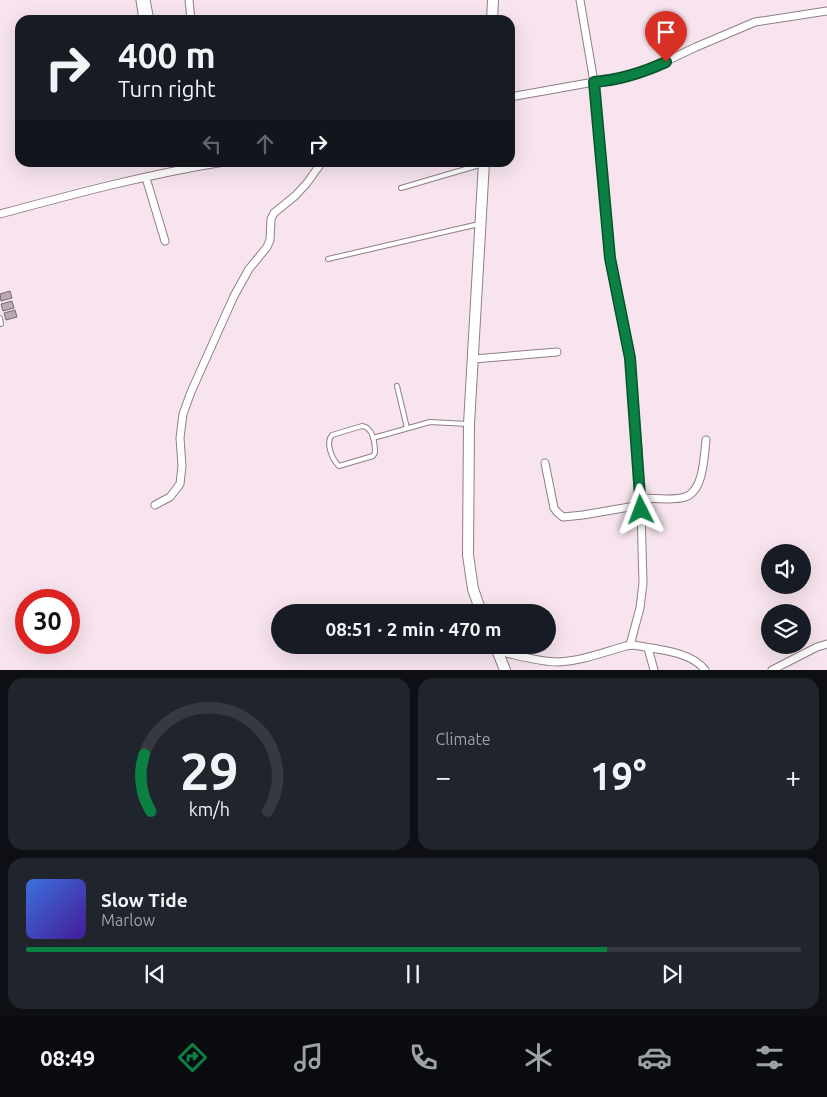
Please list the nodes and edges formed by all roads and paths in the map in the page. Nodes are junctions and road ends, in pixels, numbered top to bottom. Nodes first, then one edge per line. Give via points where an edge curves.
1 (140, 0) edge
2 (146, 0) edge
3 (189, 0) edge
4 (493, 0) edge
5 (580, 0) edge
6 (827, 11) edge
7 (142, 15) edge
8 (149, 15) edge
9 (190, 15) edge
10 (492, 15) edge
11 (594, 82) junction
12 (515, 96) edge
13 (194, 167) edge
14 (318, 167) edge
15 (471, 167) edge
16 (484, 167) edge
17 (146, 178) junction
18 (401, 188) dead end
19 (0, 214) edge
20 (480, 224) junction
21 (165, 241) dead end
22 (328, 259) dead end
23 (0, 318) edge
24 (2, 324) dead end
25 (556, 352) dead end
26 (474, 359) junction
27 (397, 386) dead end
28 (469, 424) junction
29 (407, 428) junction
30 (373, 438) junction
31 (706, 440) dead end
32 (545, 463) dead end
33 (641, 501) junction
34 (155, 505) dead end
35 (478, 604) edge
36 (827, 644) edge
37 (630, 646) junction
38 (648, 648) junction
39 (498, 654) edge
40 (519, 654) edge
41 (505, 670) edge
42 (654, 670) edge
43 (705, 670) edge
44 (772, 670) edge

1 - 7 street
2 - 8 street
3 - 9 street
4 - 10 main road
5 - 11 street
6 - 11 street via 755,22 641,73
11 - 12 street
11 - 33 street via 610,258 630,358
13 - 17 street
14 - 34 street via 307,183 274,212 267,247 249,269 234,296 183,414 180,484 170,497
15 - 18 lane
16 - 20 main road
17 - 19 street
17 - 21 street
20 - 22 lane
20 - 26 main road
23 - 24 lane
25 - 26 street
26 - 28 main road
27 - 29 lane
28 - 29 lane via 430,422
28 - 35 main road via 468,555
29 - 30 lane
30 - 30 lane via 375,450 372,456 339,466 328,442 332,435 362,426 369,429
31 - 33 street via 702,474 690,494
32 - 33 street via 554,508 562,516 583,515
33 - 37 street via 642,598
36 - 44 street
37 - 38 street
37 - 40 street via 560,662
38 - 42 street
38 - 43 street via 688,656
39 - 41 main road

